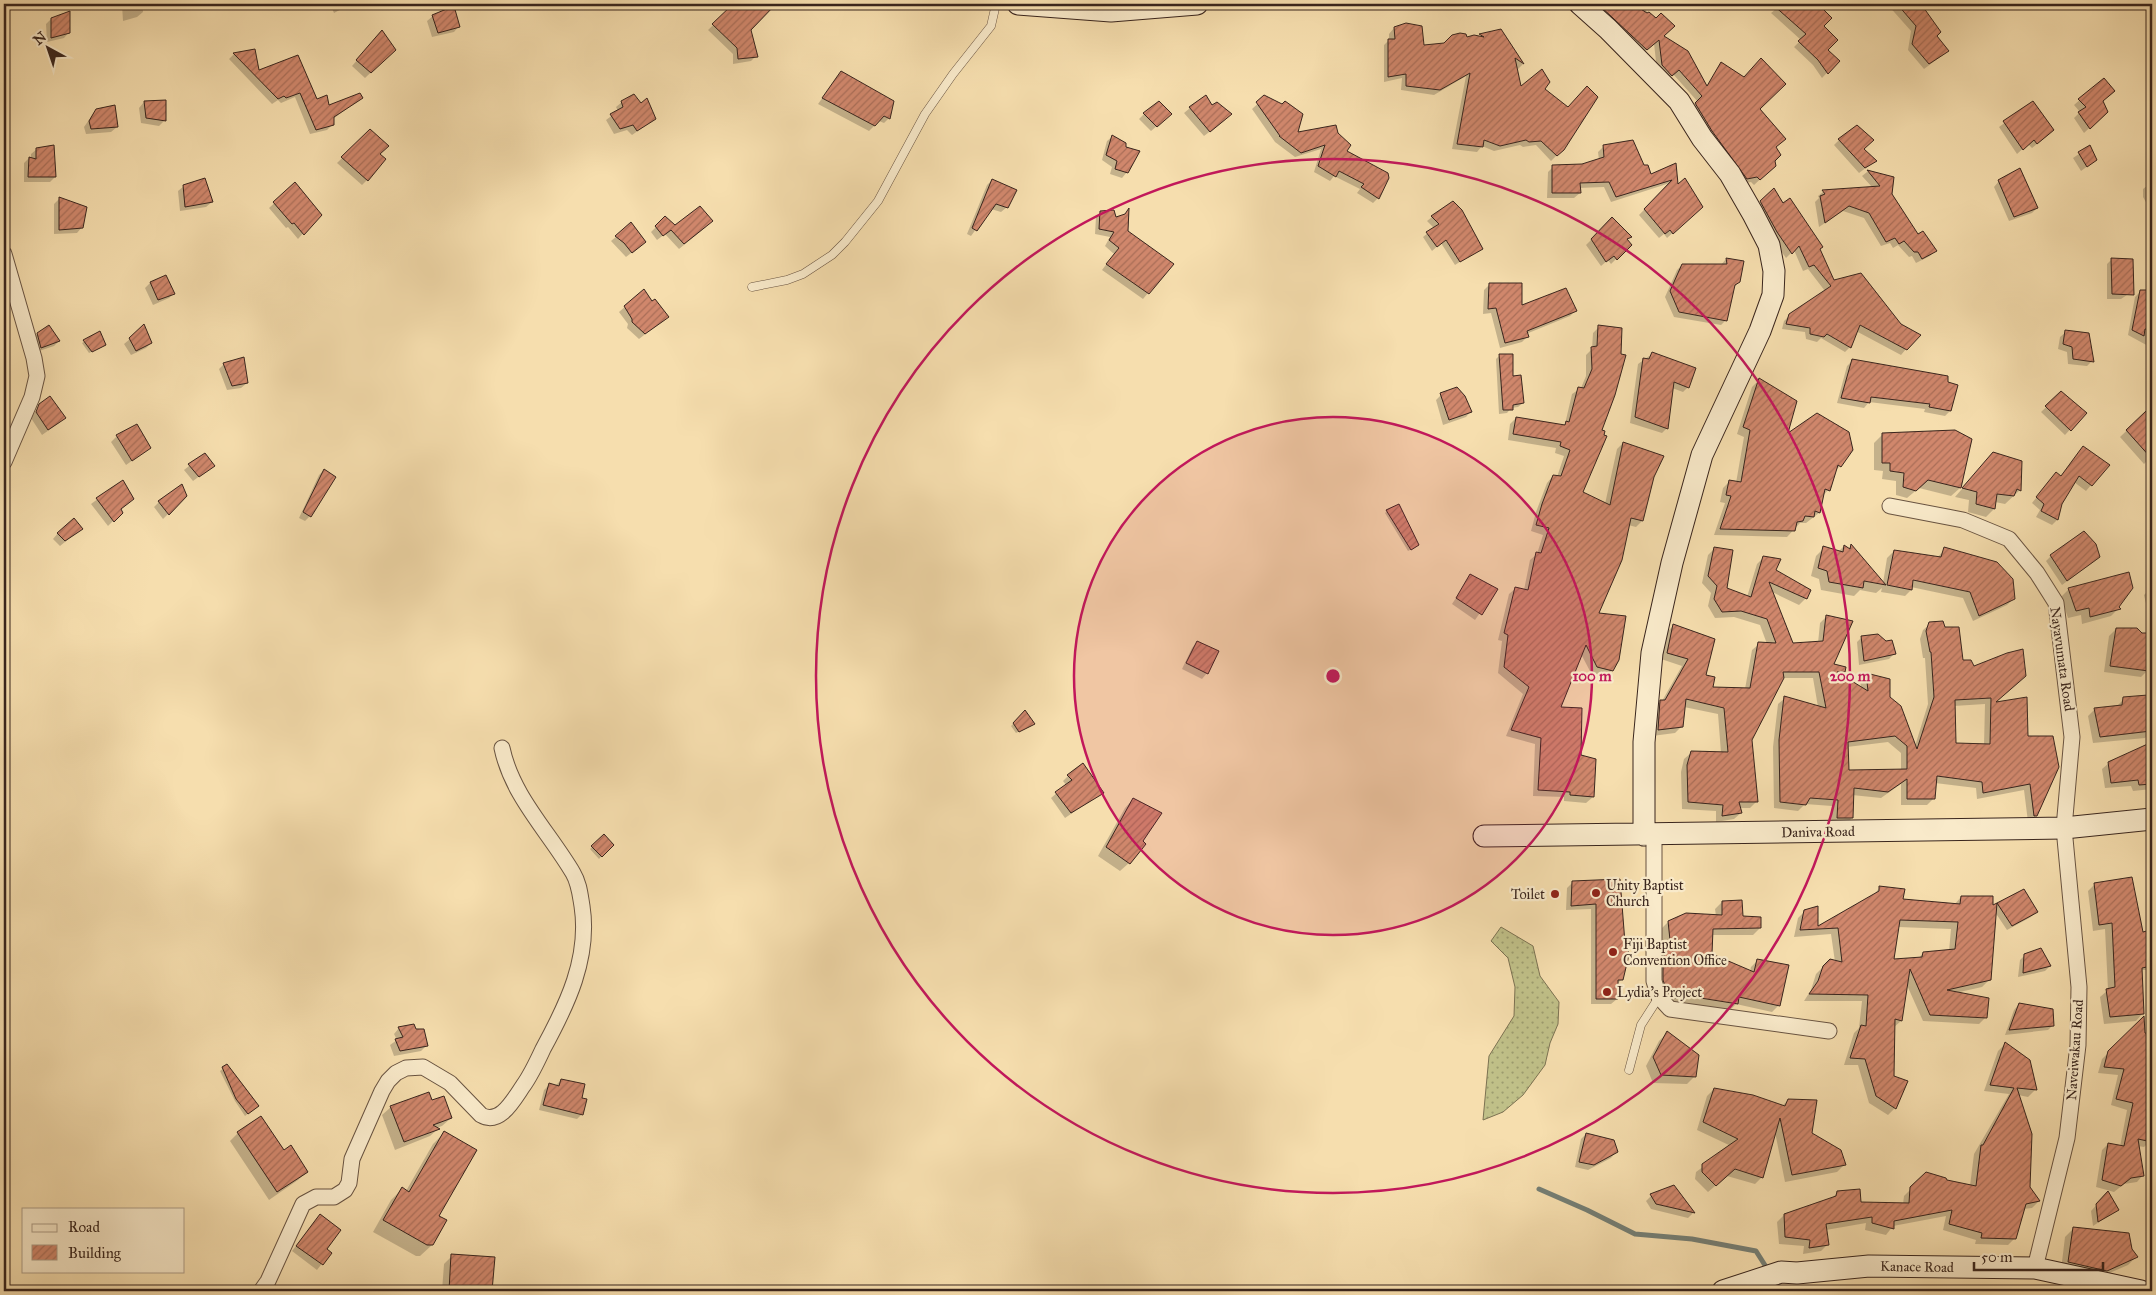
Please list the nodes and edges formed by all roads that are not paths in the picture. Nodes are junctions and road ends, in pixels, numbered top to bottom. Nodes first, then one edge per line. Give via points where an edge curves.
1 (996, 4) edge
2 (1018, 4) edge
3 (1197, 4) edge
4 (1580, 4) edge
5 (4, 254) edge
6 (752, 288) dead end
7 (4, 462) edge
8 (1890, 506) dead end
9 (502, 748) dead end
10 (2152, 819) edge
11 (2064, 828) junction
12 (1649, 834) junction
13 (1484, 836) dead end
14 (1659, 998) junction
15 (1829, 1031) dead end
16 (1629, 1070) dead end
17 (2035, 1268) junction
18 (261, 1291) edge
19 (1723, 1291) edge
20 (2141, 1291) edge

1 - 6 lane via 991,26 931,106 878,201 845,242 803,274
2 - 3 street via 1111,12
4 - 12 street via 1679,101 1730,174 1753,214 1769,245 1774,272 1773,295 1760,331 1702,455 1672,563 1652,653 1644,742
5 - 7 street via 37,376 32,398
8 - 11 street, Nayavumata Road via 1963,520 2009,539 2037,572 2056,603 2072,737
9 - 18 street via 514,785 579,884 584,937 579,969 562,1014 525,1084 507,1108 495,1117 481,1115 450,1082 423,1067 406,1068 388,1081 352,1159 350,1184 334,1196 316,1196 303,1204
10 - 11 street, Daniva Road
11 - 12 street, Daniva Road
11 - 17 street, Naveiwakau Road via 2079,987 2078,1045 2067,1138
12 - 13 street, Daniva Road
12 - 14 street via 1654,981
14 - 15 street via 1670,1009
14 - 16 lane via 1641,1024
17 - 19 street, Kanace Road via 1869,1266 1781,1272
17 - 20 street, Kanace Road

